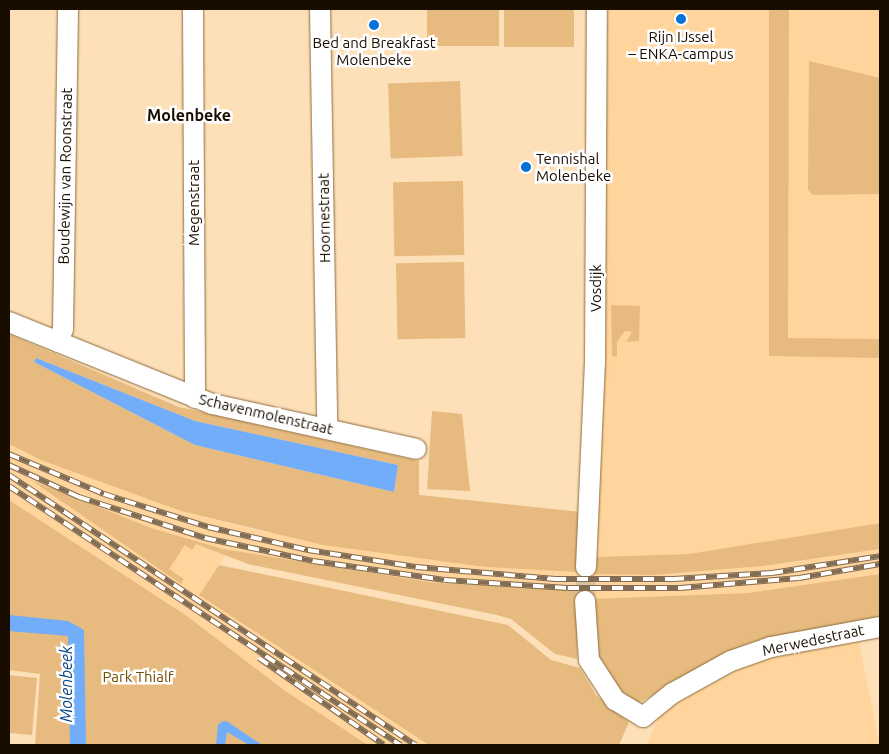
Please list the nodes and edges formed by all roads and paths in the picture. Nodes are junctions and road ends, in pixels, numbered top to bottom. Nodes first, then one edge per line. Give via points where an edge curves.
1 (68, 9) edge
2 (194, 9) edge
3 (320, 9) edge
4 (597, 9) edge
5 (9, 322) edge
6 (58, 342) junction
7 (195, 398) junction
8 (327, 428) junction
9 (416, 449) dead end
10 (586, 567) tunnel mouth
11 (585, 601) tunnel mouth
12 (880, 627) edge

1 - 6 street, Boudewijn van Roonstraat via 63,329
2 - 7 street, Megenstraat
3 - 8 street, Hoornestraat
4 - 10 street, Vosdijk via 595,363
5 - 6 street, Schavenmolenstraat
6 - 7 street, Schavenmolenstraat
7 - 8 street, Schavenmolenstraat
8 - 9 street, Schavenmolenstraat
11 - 12 street, Merwedestraat via 589,660 615,700 643,718 674,693 731,661 771,647

